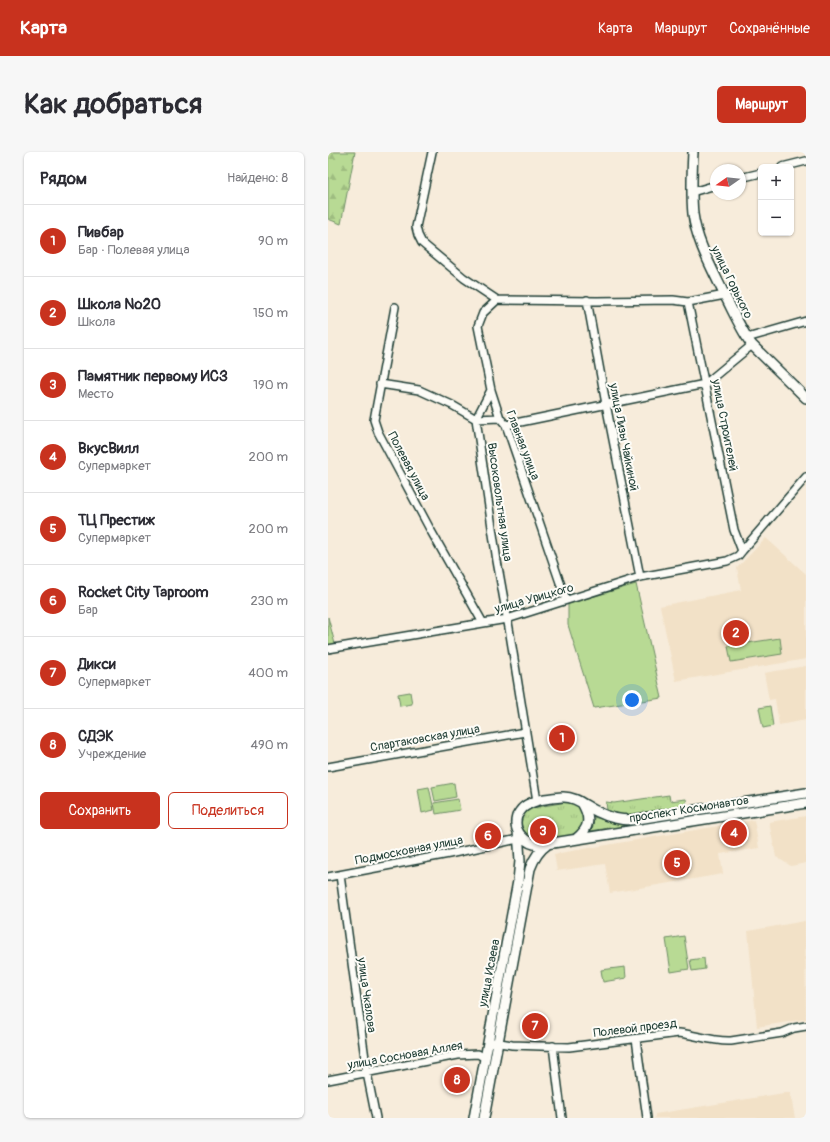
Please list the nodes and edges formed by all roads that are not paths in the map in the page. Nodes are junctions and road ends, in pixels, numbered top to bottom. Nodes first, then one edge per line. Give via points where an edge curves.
1 (432, 152) edge
2 (693, 152) edge
3 (806, 161) edge
4 (794, 164) edge
5 (758, 174) edge
6 (746, 177) edge
7 (710, 187) edge
8 (692, 192) junction
9 (725, 295) junction
10 (497, 300) junction
11 (587, 300) junction
12 (688, 302) junction
13 (395, 307) dead end
14 (806, 321) edge
15 (750, 341) junction
16 (380, 384) junction
17 (705, 384) junction
18 (491, 390) junction
19 (806, 398) edge
20 (606, 404) junction
21 (500, 418) junction
22 (476, 419) junction
23 (506, 425) junction
24 (806, 477) edge
25 (742, 551) junction
26 (640, 577) junction
27 (566, 600) junction
28 (507, 619) junction
29 (483, 623) junction
30 (328, 649) edge
31 (525, 732) junction
32 (328, 766) edge
33 (806, 793) edge
34 (536, 801) junction
35 (582, 803) junction
36 (806, 803) edge
37 (518, 835) junction
38 (576, 839) junction
39 (550, 843) junction
40 (340, 875) junction
41 (328, 877) edge
42 (806, 1026) edge
43 (636, 1039) junction
44 (493, 1042) junction
45 (554, 1046) junction
46 (486, 1058) junction
47 (367, 1072) junction
48 (328, 1080) edge
49 (376, 1118) edge
50 (474, 1118) edge
51 (484, 1118) edge
52 (562, 1118) edge
53 (648, 1118) edge

1 - 10 street via 416,227 418,235 422,243
2 - 8 main road, улица Горького
3 - 4 street
5 - 6 street
7 - 8 street
8 - 9 main road, улица Горького via 697,234
9 - 12 street
9 - 15 main road, улица Горького
10 - 11 street
10 - 18 street, Главная улица via 482,313 478,326
11 - 12 street
11 - 20 street, улица Лизы Чайкиной
12 - 17 street, улица Строителей
13 - 16 street, Полевая улица
14 - 15 street
15 - 17 street
15 - 19 main road, улица Горького
16 - 22 street via 419,390
16 - 29 street, Полевая улица via 374,420 378,432
17 - 20 street
17 - 25 street, улица Строителей via 734,530
18 - 21 street, Главная улица
18 - 22 street
20 - 23 street
20 - 26 street, улица Лизы Чайкиной
21 - 22 street
21 - 23 street, Главная улица
22 - 28 street, Высоковольтная улица
23 - 27 street, Главная улица
24 - 25 street
25 - 26 street, улица Урицкого via 738,556 727,560
26 - 27 street, улица Урицкого
27 - 28 street, улица Урицкого
28 - 29 street, улица Урицкого
28 - 31 street
29 - 30 street, улица Урицкого
31 - 32 street, Спартаковская улица
31 - 34 street
33 - 35 main road, проспект Космонавтов via 631,820 607,816
34 - 35 main road, проспект Космонавтов via 569,797
34 - 37 main road, проспект Космонавтов via 524,806 520,811 516,821
35 - 38 main road via 588,821 585,830
36 - 38 main road, проспект Космонавтов
37 - 39 main road, проспект Космонавтов via 530,843
37 - 40 street, Подмосковная улица via 449,854
37 - 44 main road, улица Исаева via 518,881
38 - 39 main road, проспект Космонавтов
39 - 44 main road, улица Исаева via 537,855 530,869
40 - 41 street, Подмосковная улица
40 - 47 street, улица Чкалова
42 - 43 street, Полевой проезд via 777,1034 730,1041 679,1033
43 - 45 street, Полевой проезд via 569,1047
43 - 53 street
44 - 45 street, Полевой проезд
44 - 46 main road, улица Исаева
44 - 51 main road, улица Исаева
45 - 52 street
46 - 47 street, улица Сосновая Аллея via 478,1054 458,1055
46 - 50 main road, улица Исаева
47 - 48 street, улица Сосновая Аллея
47 - 49 street, улица Чкалова

